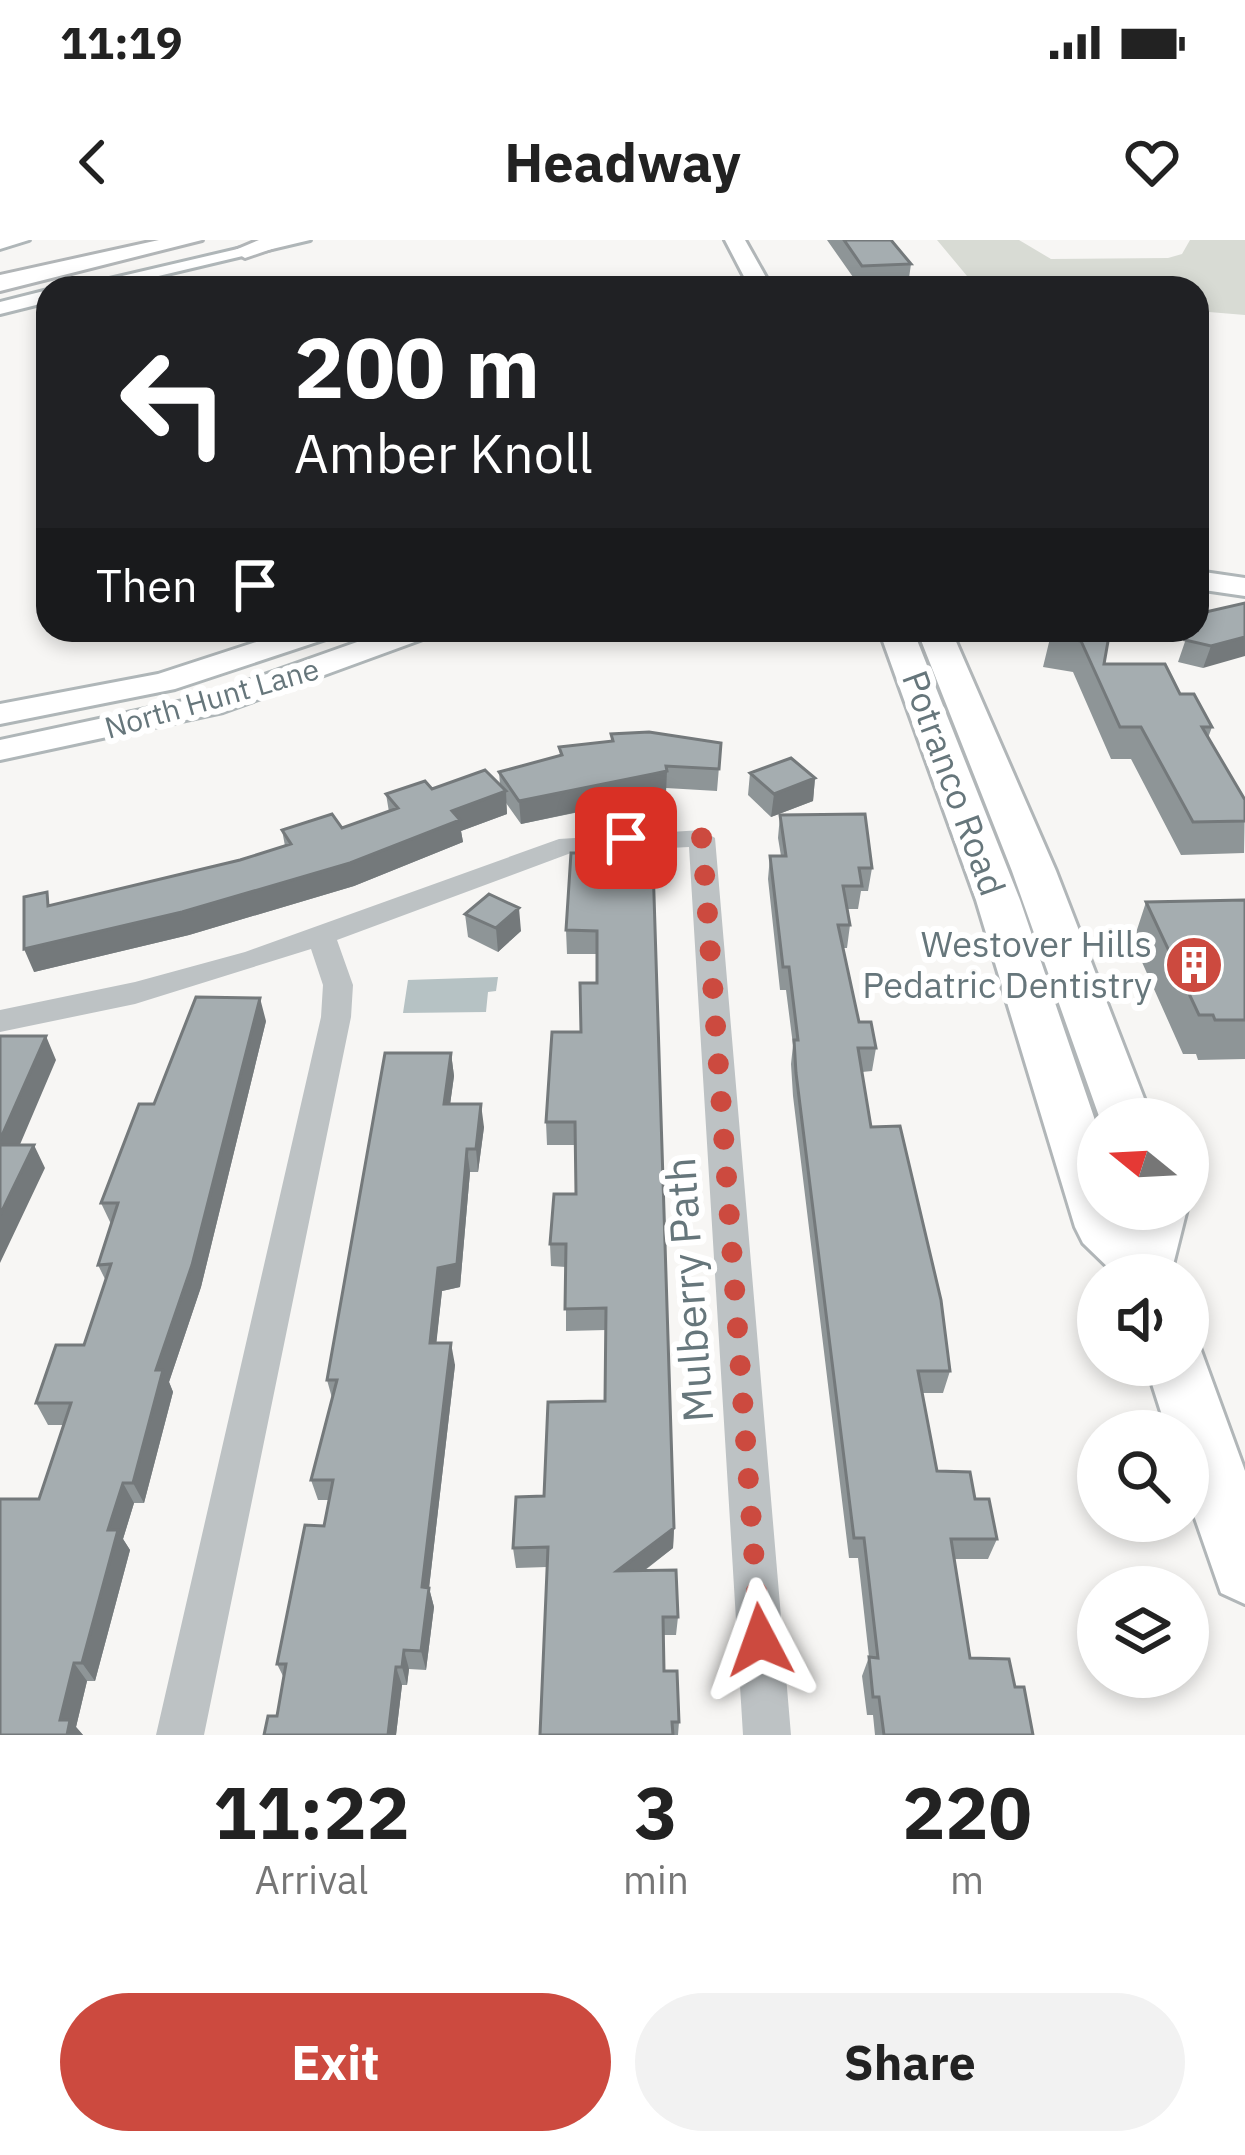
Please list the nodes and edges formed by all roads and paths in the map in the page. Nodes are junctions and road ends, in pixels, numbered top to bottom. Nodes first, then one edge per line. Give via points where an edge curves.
1 (127, 240) edge
2 (190, 240) edge
3 (285, 240) edge
4 (301, 240) edge
5 (713, 240) edge
6 (735, 240) edge
7 (30, 242) edge
8 (0, 247) edge
9 (245, 251) junction
10 (0, 268) edge
11 (134, 276) edge
12 (733, 276) edge
13 (754, 276) edge
14 (0, 283) edge
15 (36, 299) edge
16 (0, 308) edge
17 (1209, 582) edge
18 (1245, 588) edge
19 (287, 642) edge
20 (388, 642) edge
21 (902, 642) edge
22 (936, 642) edge
23 (164, 682) junction
24 (180, 713) junction
25 (0, 714) edge
26 (948, 726) junction
27 (0, 750) edge
28 (1016, 885) junction
29 (322, 937) junction
30 (0, 1021) edge
31 (1088, 1098) edge
32 (1116, 1098) edge
33 (1130, 1254) edge
34 (1184, 1386) edge
35 (1245, 1569) edge
36 (179, 1735) edge
37 (767, 1735) edge

1 - 10 highway
2 - 14 highway
3 - 9 highway
4 - 9 main road
5 - 12 main road
6 - 13 main road
7 - 8 highway
9 - 11 main road
15 - 16 main road
17 - 18 main road
19 - 23 main road, North Hunt Lane
20 - 24 main road, North Hunt Lane
21 - 26 main road, Potranco Road
22 - 26 main road, Potranco Road
23 - 24 main road
23 - 25 main road, North Hunt Lane
24 - 27 main road, North Hunt Lane
26 - 28 main road, Potranco Road
28 - 31 main road
28 - 32 main road, Potranco Road
28 - 33 main road, Potranco Road via 1103,1227
29 - 30 street via 135,993
29 - 36 street via 338,985 336,1017
29 - 37 street, Mulberry Path via 568,844 702,838
34 - 35 main road

